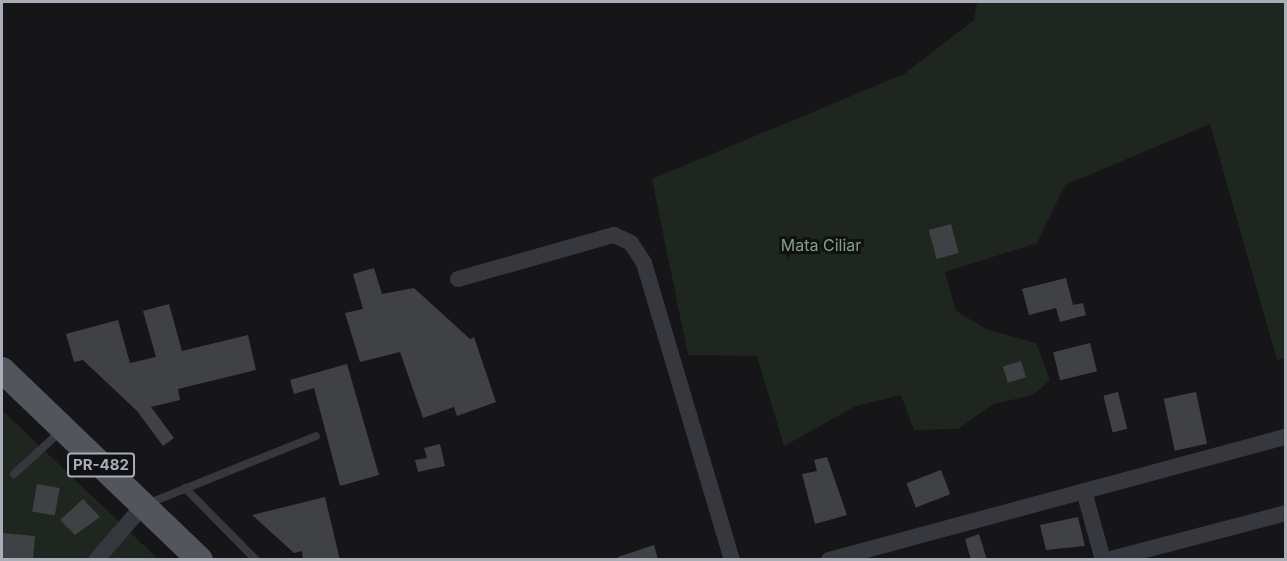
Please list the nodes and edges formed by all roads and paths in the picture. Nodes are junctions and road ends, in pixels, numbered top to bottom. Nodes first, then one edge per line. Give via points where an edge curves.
1 (458, 279) dead end
2 (2, 370) edge
3 (64, 429) junction
4 (316, 436) dead end
5 (1286, 437) edge
6 (14, 474) dead end
7 (185, 488) junction
8 (1084, 491) junction
9 (143, 506) junction
10 (1286, 513) edge
11 (190, 554) edge
12 (96, 560) edge
13 (256, 560) edge
14 (732, 560) edge
15 (829, 560) edge
16 (1105, 560) edge

1 - 14 street via 614,235 631,243 644,263
2 - 3 main road, PR-482
3 - 6 lane
3 - 9 main road, PR-482
4 - 7 lane
5 - 8 street
7 - 9 lane
7 - 13 lane
8 - 15 street
8 - 16 street
9 - 11 main road, PR-482
9 - 12 street
10 - 16 street

